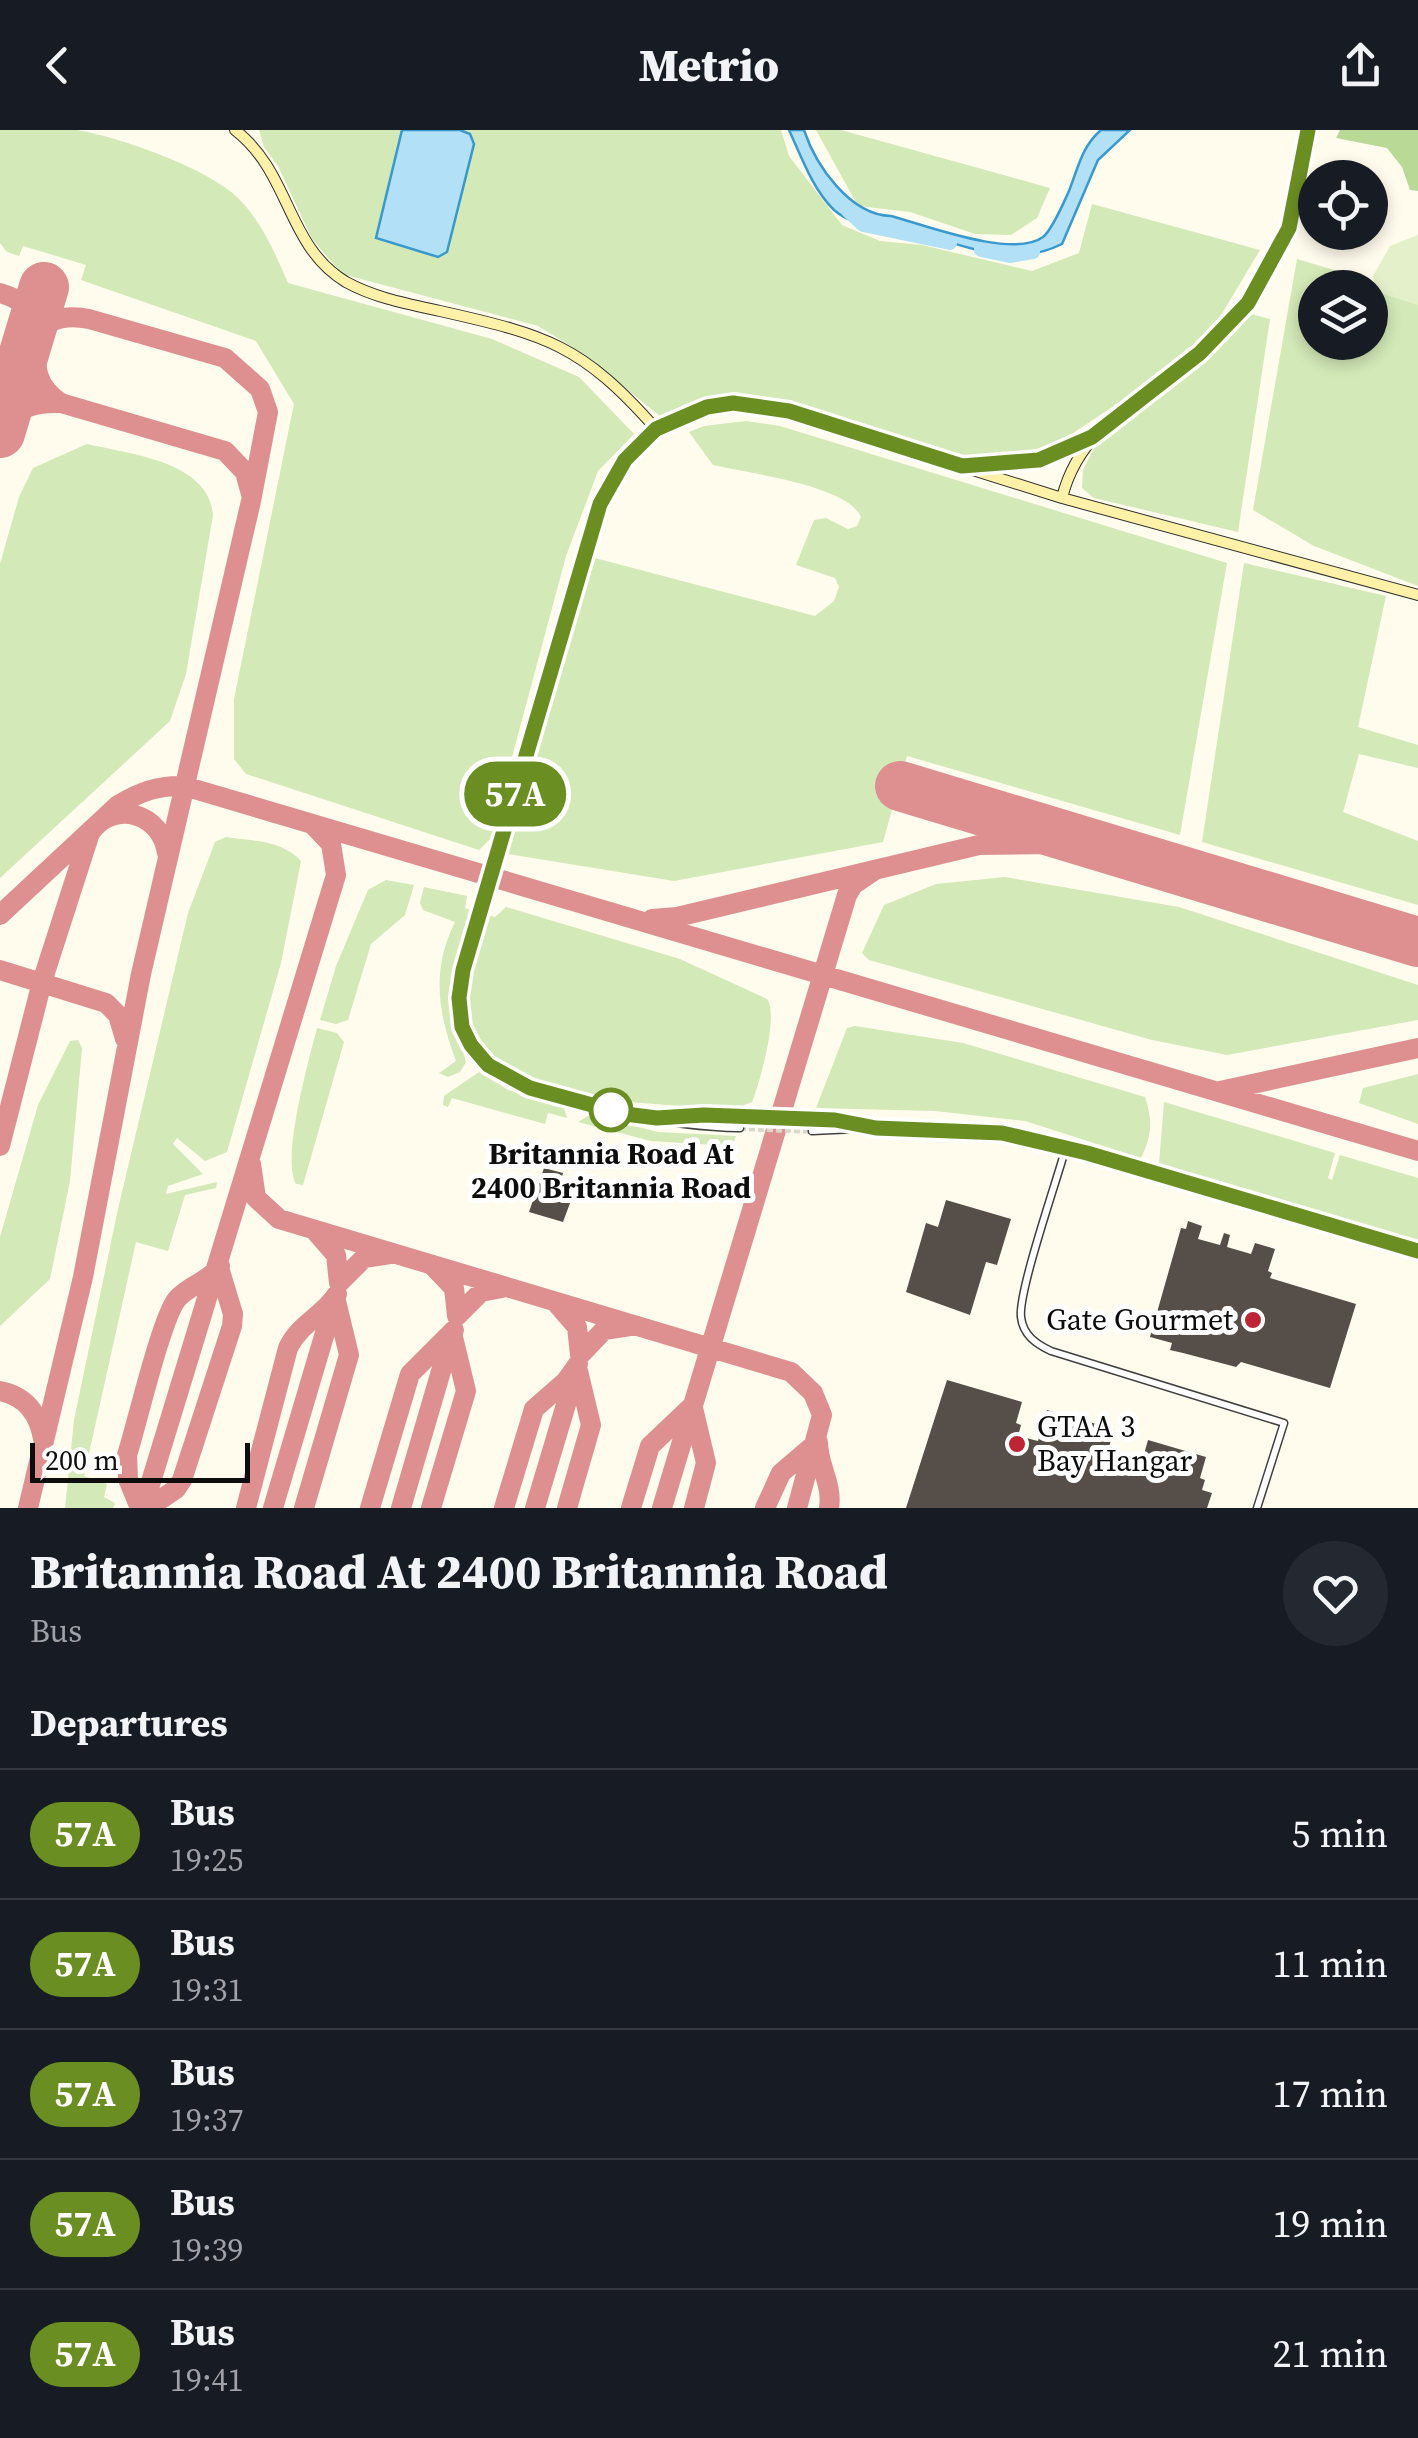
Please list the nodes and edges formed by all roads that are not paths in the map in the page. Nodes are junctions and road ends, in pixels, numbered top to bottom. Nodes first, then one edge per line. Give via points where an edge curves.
1 (235, 130) edge
2 (1308, 130) edge
3 (656, 429) junction
4 (1092, 437) junction
5 (962, 466) junction
6 (1062, 498) junction
7 (1418, 596) edge
8 (502, 838) tunnel mouth
9 (480, 913) tunnel mouth
10 (744, 1117) tunnel mouth
11 (657, 1118) junction
12 (814, 1119) tunnel mouth
13 (740, 1128) tunnel mouth
14 (876, 1128) junction
15 (812, 1130) tunnel mouth
16 (1066, 1148) junction
17 (1418, 1251) edge
18 (1257, 1508) edge

1 - 3 street via 270,166 306,242 344,281 386,299 552,340 606,376
2 - 4 street via 1289,228 1248,303 1200,353
3 - 5 street via 707,407 763,404
3 - 8 street via 608,488
4 - 5 street via 1039,460
4 - 6 street via 1070,468
5 - 6 street
6 - 7 street
9 - 11 street via 459,998 462,1027 488,1065 530,1088
10 - 11 street
11 - 13 street
12 - 14 street
14 - 15 street
14 - 16 street via 1002,1133
16 - 17 street
16 - 18 street via 1022,1300 1021,1320 1030,1338 1051,1351 1284,1422

